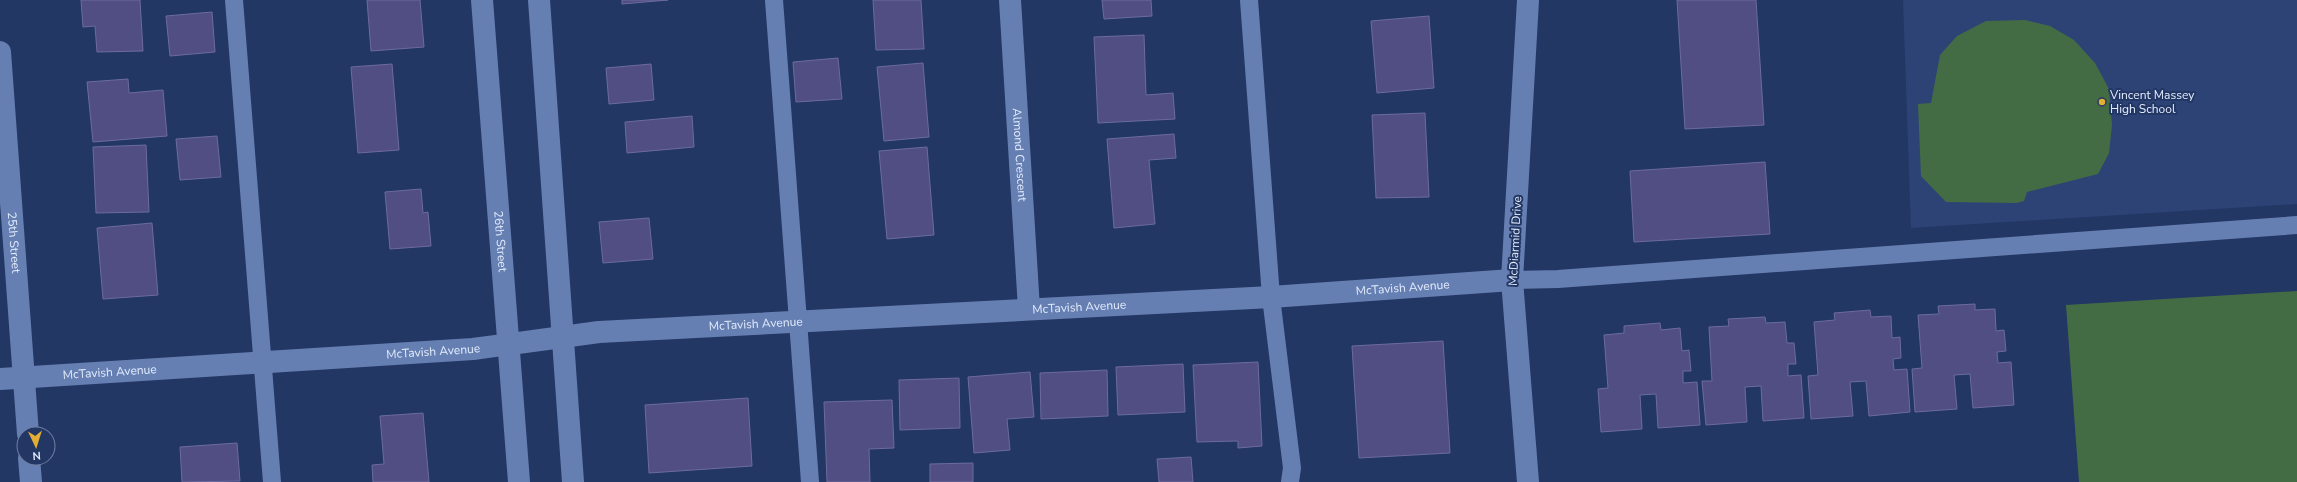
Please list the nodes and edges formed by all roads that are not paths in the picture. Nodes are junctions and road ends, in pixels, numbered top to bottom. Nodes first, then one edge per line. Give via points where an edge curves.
1 (234, 0) edge
2 (482, 0) edge
3 (539, 0) edge
4 (774, 0) edge
5 (1010, 0) edge
6 (1249, 0) edge
7 (1528, 0) edge
8 (0, 52) edge
9 (2297, 225) edge
10 (1512, 280) junction
11 (1271, 297) junction
12 (1029, 309) junction
13 (798, 321) junction
14 (563, 337) junction
15 (510, 344) junction
16 (263, 363) junction
17 (23, 377) junction
18 (0, 379) edge
19 (27, 426) edge
20 (30, 466) edge
21 (31, 482) edge
22 (272, 482) edge
23 (520, 482) edge
24 (573, 482) edge
25 (810, 482) edge
26 (1290, 482) edge
27 (1528, 482) edge

1 - 16 lane
2 - 15 street, 26th Street
3 - 14 street
4 - 13 lane
5 - 12 street, Almond Crescent
6 - 11 lane
7 - 10 street, McDiarmid Drive
8 - 17 street, 25th Street
9 - 10 lane via 1558,279
10 - 11 street, McTavish Avenue
10 - 27 street, McDiarmid Drive
11 - 12 street, McTavish Avenue
11 - 26 lane via 1292,468
12 - 13 street, McTavish Avenue
13 - 14 street, McTavish Avenue via 599,332
13 - 25 lane
14 - 15 street, McTavish Avenue
14 - 24 street
15 - 16 street, McTavish Avenue via 473,349
15 - 23 street, 26th Street
16 - 17 street, McTavish Avenue
16 - 22 lane
17 - 18 street, McTavish Avenue
17 - 19 street, 25th Street
20 - 21 street

